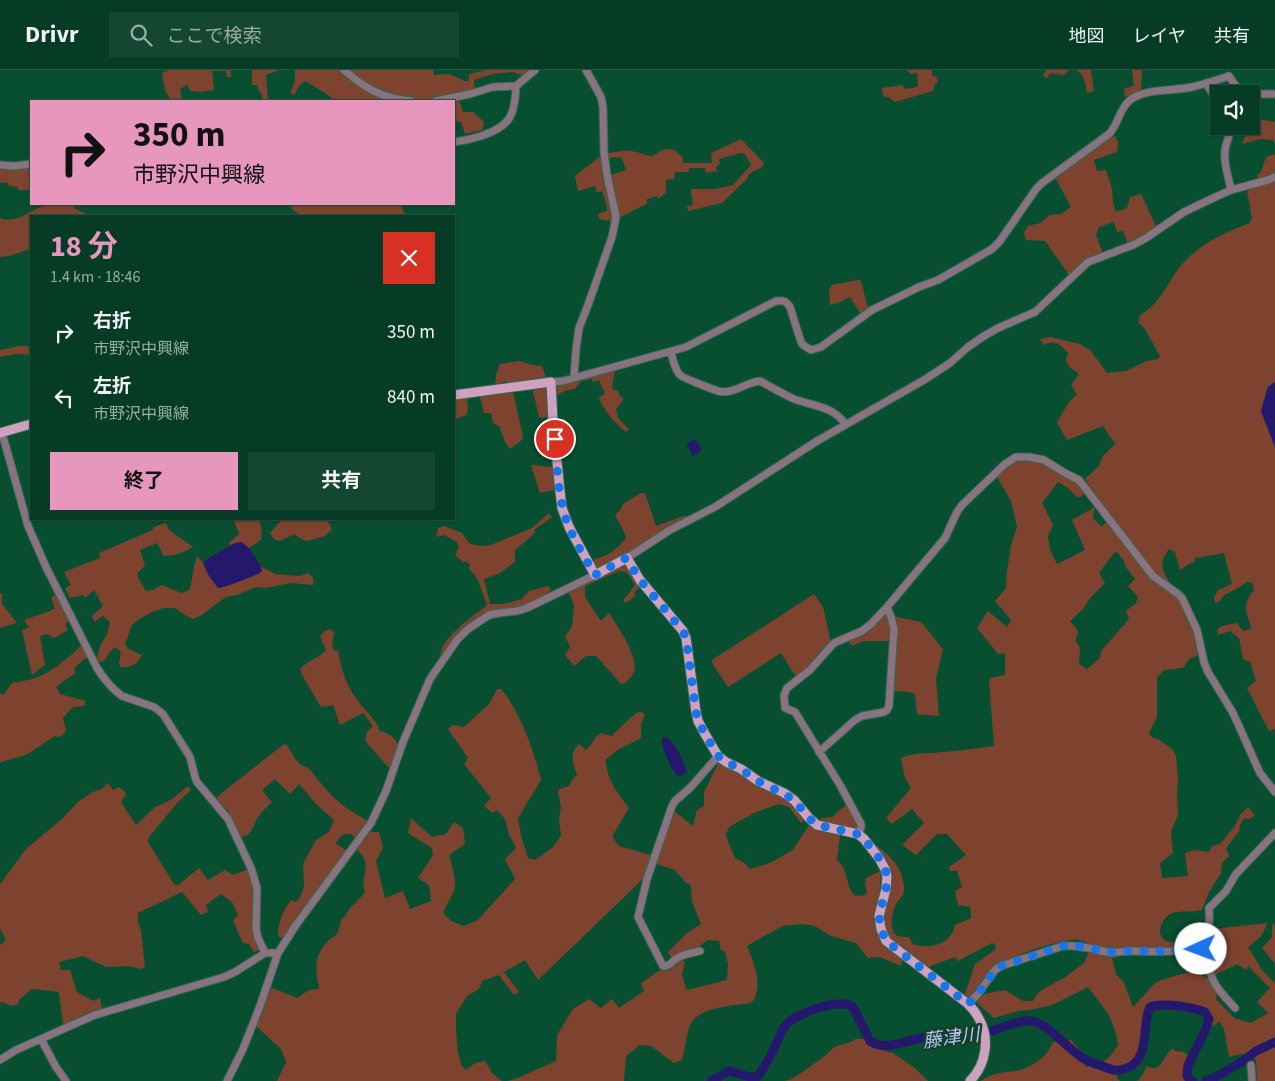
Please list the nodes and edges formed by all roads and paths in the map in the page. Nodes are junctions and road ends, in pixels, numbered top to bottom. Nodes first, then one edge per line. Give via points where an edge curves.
1 (344, 70) edge
2 (535, 70) edge
3 (586, 70) edge
4 (1231, 73) edge
5 (1206, 83) junction
6 (1235, 85) edge
7 (516, 86) junction
8 (1210, 90) edge
9 (1260, 94) edge
10 (1275, 94) edge
11 (404, 100) edge
12 (441, 100) edge
13 (1230, 135) edge
14 (455, 142) edge
15 (30, 164) edge
16 (0, 165) edge
17 (1275, 177) edge
18 (1231, 190) junction
19 (671, 352) junction
20 (574, 377) junction
21 (551, 382) junction
22 (455, 395) edge
23 (30, 424) edge
24 (846, 424) junction
25 (0, 432) edge
26 (626, 558) junction
27 (595, 575) junction
28 (887, 607) junction
29 (819, 752) junction
30 (718, 756) junction
31 (1275, 792) edge
32 (1275, 833) edge
33 (858, 834) junction
34 (1198, 945) junction
35 (700, 951) dead end
36 (265, 953) junction
37 (278, 954) junction
38 (968, 1004) junction
39 (1235, 1008) dead end
40 (41, 1039) junction
41 (0, 1060) edge
42 (1251, 1065) dead end
43 (66, 1081) edge
44 (227, 1081) edge
45 (970, 1081) edge
46 (1252, 1081) edge

1 - 11 street via 379,94
2 - 7 street
3 - 20 street via 601,97 604,152 616,217 612,237 579,328
4 - 5 street
4 - 6 street
5 - 8 street
5 - 19 street via 1145,94 1128,102 1113,131 1042,183 992,249 938,280 872,310 821,347 811,350 803,345 790,307 781,300
7 - 12 street via 493,87
7 - 14 street via 512,113 503,127
9 - 10 street
13 - 18 street via 1225,158
15 - 16 street
17 - 18 street
18 - 24 street via 1184,212 1133,245 1088,262 1036,312 984,336 924,380
19 - 20 street
19 - 24 street via 673,364 684,378 725,392 760,381 794,399 836,413
20 - 21 street
21 - 22 main road
21 - 27 main road via 562,508 569,528
23 - 25 main road
24 - 26 street via 715,507
25 - 36 street via 28,526 97,668 122,696 154,707 163,714 190,757 197,782 228,818 254,877 257,888 256,929
26 - 27 main road
26 - 30 main road via 640,580 683,631 698,721
27 - 37 street via 527,608 489,615 457,640 430,679 370,823
28 - 29 street via 894,630 889,706 884,712 855,720
28 - 29 street via 862,631 834,644 784,695 785,708 795,712
28 - 31 street via 945,538 957,512 1005,464 1019,457 1044,460 1079,480 1153,576 1182,598 1197,630 1208,672 1233,713 1260,773
29 - 33 street via 861,824
30 - 33 main road via 794,800 817,825
30 - 35 street via 672,806 647,879 638,917 663,966
32 - 34 street via 1209,908 1208,932
33 - 38 main road via 885,869 887,883 879,916 886,941
34 - 38 street via 1170,951 1109,952 1063,946 1001,966
34 - 39 street via 1216,985
36 - 37 street
36 - 40 street via 224,977 95,1015
37 - 44 street via 243,1049
38 - 45 main road via 978,1017 986,1045 982,1064
40 - 41 street
40 - 43 street
42 - 46 street

